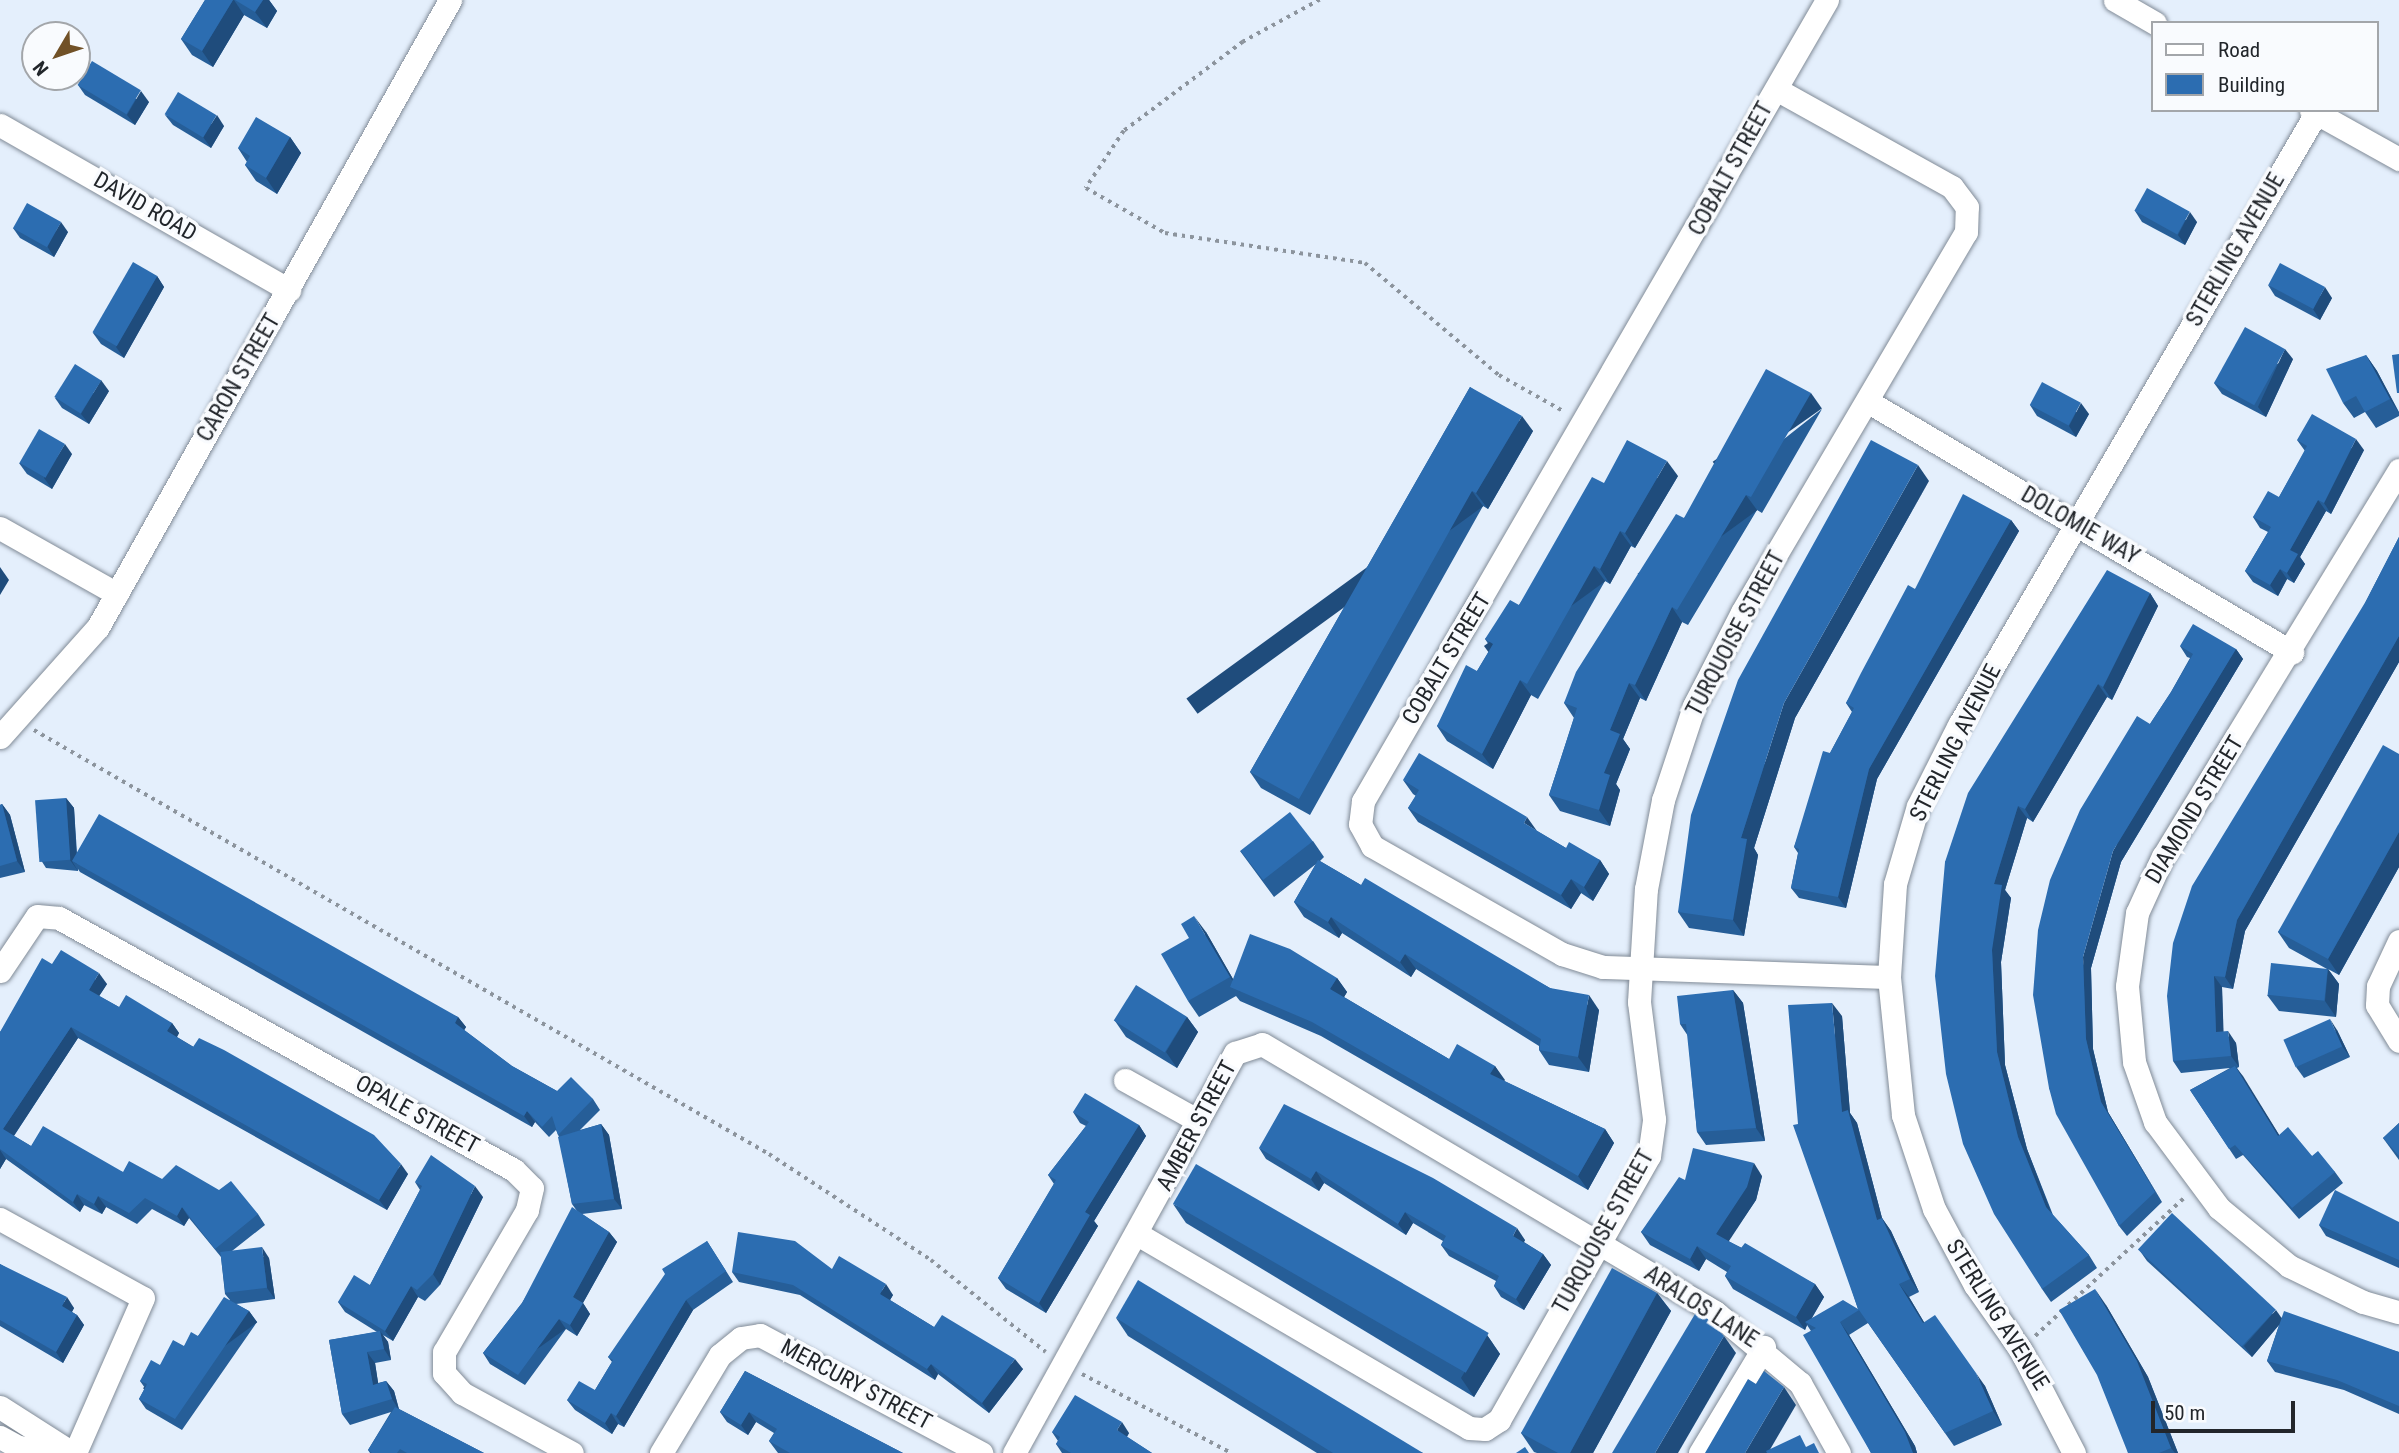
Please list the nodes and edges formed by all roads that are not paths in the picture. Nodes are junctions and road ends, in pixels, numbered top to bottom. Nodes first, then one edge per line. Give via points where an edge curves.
1 (450, 0) edge
2 (1827, 0) edge
3 (2115, 0) edge
4 (2152, 21) edge
5 (1776, 89) junction
6 (2313, 112) edge
7 (0, 125) edge
8 (2399, 159) edge
9 (289, 290) junction
10 (1867, 401) junction
11 (2399, 470) edge
12 (2077, 524) junction
13 (0, 528) edge
14 (117, 594) junction
15 (2292, 652) junction
16 (0, 737) edge
17 (2399, 940) edge
18 (1641, 967) junction
19 (0, 971) edge
20 (1889, 977) junction
21 (2399, 1041) edge
22 (1125, 1080) dead end
23 (1197, 1120) junction
24 (0, 1219) edge
25 (1139, 1235) junction
26 (1598, 1243) junction
27 (2399, 1312) edge
28 (1764, 1347) junction
29 (0, 1407) edge
30 (0, 1437) edge
31 (63, 1453) edge
32 (74, 1453) edge
33 (572, 1453) edge
34 (661, 1453) edge
35 (981, 1453) edge
36 (1014, 1453) edge
37 (1700, 1453) edge
38 (1839, 1453) edge
39 (2074, 1453) edge

1 - 9 street, CARON STREET
2 - 5 street, COBALT STREET
3 - 4 street
5 - 10 street, TURQUOISE STREET via 1952,187 1967,207 1966,232
5 - 18 street, COBALT STREET via 1586,424 1363,800 1360,824 1372,846 1562,954 1603,967
6 - 8 street
6 - 12 street, STERLING AVENUE
7 - 9 street, DAVID ROAD
9 - 14 street, CARON STREET
10 - 12 street, DOLOMIE WAY
10 - 18 street, TURQUOISE STREET via 1695,706 1663,800 1646,889
11 - 15 street, DIAMOND STREET
12 - 15 street, DOLOMIE WAY
12 - 20 street, STERLING AVENUE via 1918,806 1895,884
13 - 14 street
14 - 16 street, CARON STREET via 91,637
15 - 27 street, DIAMOND STREET via 2163,856 2137,913 2127,986 2134,1062 2155,1122 2199,1183 2288,1266 2362,1302
17 - 21 street via 2378,986 2377,1005
18 - 20 street, COBALT STREET
18 - 26 street, TURQUOISE STREET via 1639,1002 1655,1139
19 - 33 street, OPALE STREET via 37,916 59,918 514,1170 532,1188 527,1210 444,1352 444,1373 462,1393
20 - 39 street, STERLING AVENUE via 1903,1115 1934,1209 1975,1285 2020,1349
22 - 23 street
23 - 25 street, AMBER STREET
23 - 26 street, AMBER STREET via 1235,1054 1262,1044
24 - 32 street via 143,1298
25 - 26 street, TURQUOISE STREET via 1469,1428 1485,1429 1499,1420
25 - 36 street, AMBER STREET
26 - 28 street, ARALOS LANE
28 - 37 street
28 - 38 street, ARALOS LANE via 1800,1383
29 - 32 street
30 - 31 street via 18,1447
34 - 35 street, MERCURY STREET via 720,1354 741,1338 760,1335

